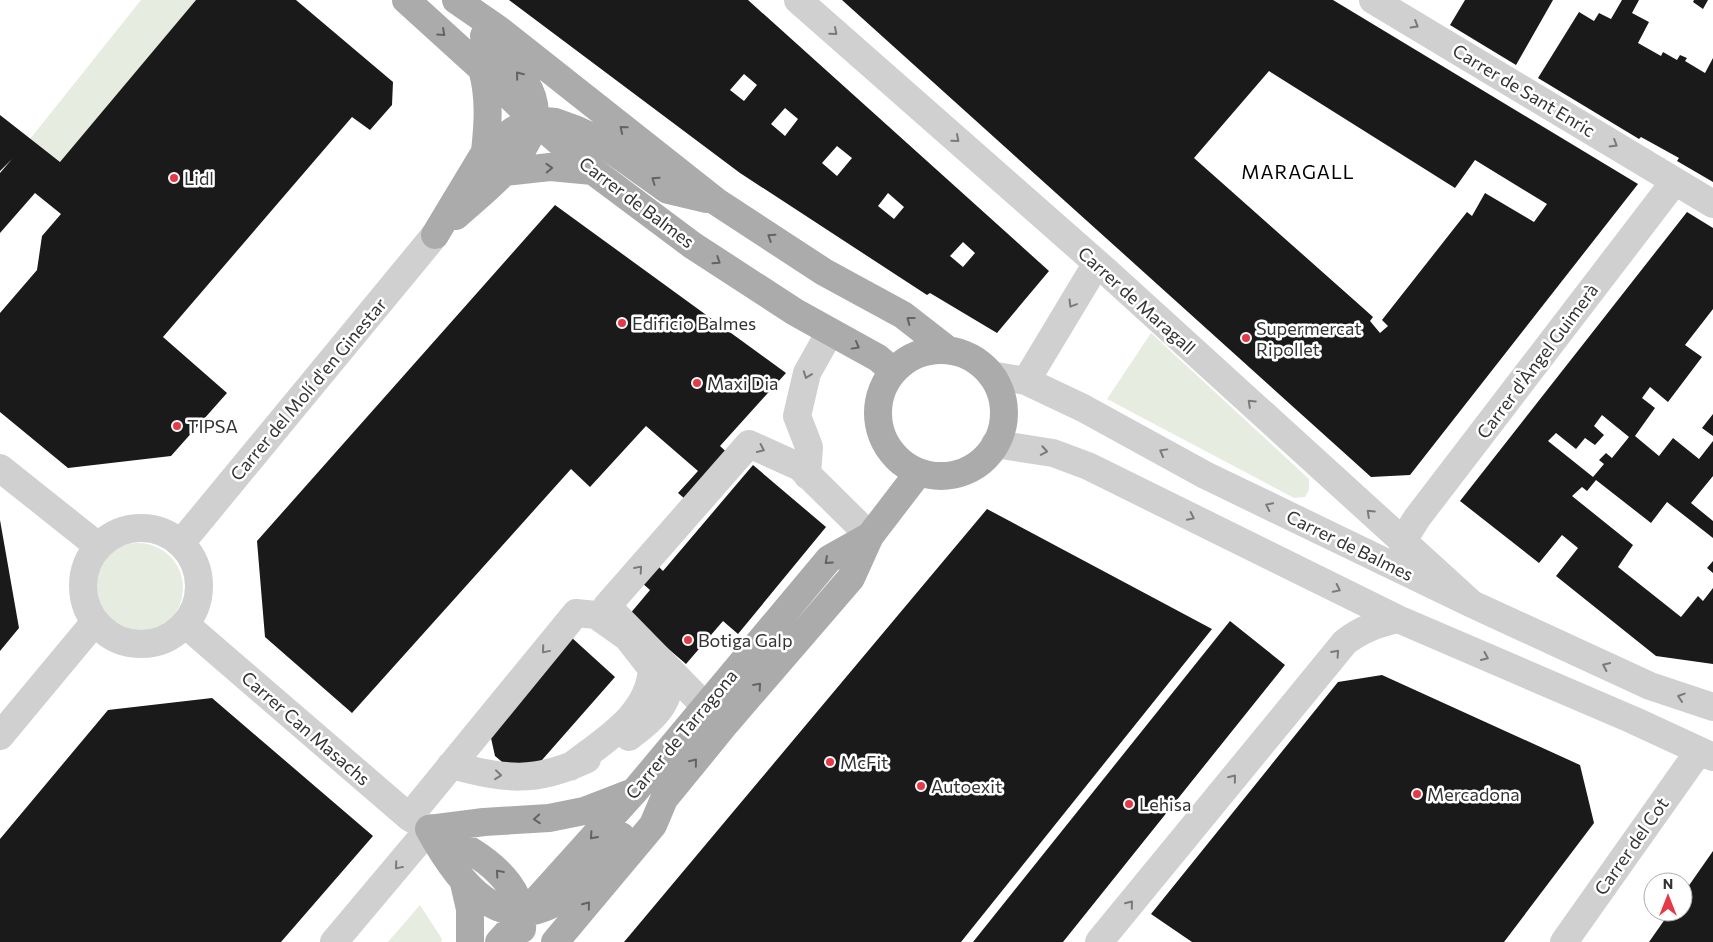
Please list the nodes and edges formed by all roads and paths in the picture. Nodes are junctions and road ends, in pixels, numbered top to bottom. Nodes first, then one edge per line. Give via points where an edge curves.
1 (406, 0) edge
2 (450, 0) edge
3 (456, 0) edge
4 (798, 0) edge
5 (1373, 0) edge
6 (482, 69) junction
7 (534, 120) junction
8 (484, 152) junction
9 (593, 171) junction
10 (504, 172) junction
11 (1675, 180) junction
12 (717, 202) junction
13 (1713, 204) edge
14 (435, 235) junction
15 (1097, 263) junction
16 (830, 332) junction
17 (948, 350) junction
18 (893, 371) junction
19 (991, 375) junction
20 (1026, 381) junction
21 (995, 444) junction
22 (0, 468) edge
23 (919, 472) junction
24 (808, 475) junction
25 (870, 536) junction
26 (1402, 542) junction
27 (181, 543) junction
28 (98, 546) junction
29 (1472, 604) junction
30 (1398, 619) junction
31 (94, 623) junction
32 (185, 624) junction
33 (671, 671) junction
34 (704, 705) junction
35 (1713, 707) edge
36 (726, 723) junction
37 (0, 736) edge
38 (1706, 754) edge
39 (451, 765) junction
40 (570, 767) junction
41 (634, 792) junction
42 (664, 799) junction
43 (419, 823) junction
44 (464, 883) junction
45 (522, 915) junction
46 (334, 942) edge
47 (470, 942) edge
48 (499, 942) edge
49 (519, 942) edge
50 (555, 942) edge
51 (1099, 942) edge
52 (1564, 942) edge

1 -> 6 main road, Carrer de Balmes
7 -> 2 main road via 526,83
12 -> 3 main road via 503,33
4 -> 15 street, Carrer de Maragall
5 -> 11 street, Carrer de Sant Enric
6 - 7 main road, Carrer de Balmes
6 - 8 main road via 487,88 488,127
7 - 8 main road
7 - 9 main road, Carrer de Balmes
7 - 10 main road via 524,149
12 -> 7 main road via 668,190 598,140 555,122
8 - 14 main road
10 -> 9 main road via 550,167
9 -> 16 main road, Carrer de Balmes via 692,245
10 - 14 main road
11 - 13 street, Carrer de Sant Enric
11 - 26 street, Carrer d'Àngel Guimerà
17 -> 12 main road via 903,315 824,272
14 - 27 street, Carrer del Molí d'en Ginestar
15 -> 20 street
26 -> 15 street, Carrer de Maragall
16 -> 18 main road, Carrer de Balmes via 878,358
16 -> 24 street via 807,374 797,416 809,446
17 - 18 main road via 921,353 899,364
17 - 19 main road via 979,363
18 - 23 main road via 879,401 878,420 894,456
19 - 20 street, Carrer de Balmes
19 - 21 main road via 1000,391 1004,409
29 -> 20 street, Carrer de Balmes via 1205,475 1083,408
21 - 23 main road via 981,462 965,471 946,476
21 -> 30 street via 1053,452 1088,466
22 - 28 street
23 - 25 main road, Carrer de Tarragona
24 - 25 street
33 -> 24 street via 607,606 749,444 800,467
25 -> 34 main road, Carrer de Tarragona via 829,559
36 -> 25 main road, Carrer de Tarragona via 851,578
26 - 29 street, Carrer de Maragall
27 - 28 street via 150,527 123,530
27 - 32 street via 189,552 200,582 193,614
28 - 31 street via 90,555 82,577 82,592
35 -> 29 street, Carrer de Balmes via 1650,686
30 -> 38 street
51 -> 30 street via 1339,649 1373,624
31 - 32 street via 109,635 130,644 164,640
31 - 37 street
32 - 43 street, Carrer Can Masachs
33 - 34 street
33 - 40 street via 670,688 659,712 625,741
34 - 36 street
34 - 41 main road, Carrer de Tarragona
42 -> 36 main road, Carrer de Tarragona
38 - 52 street, Carrer del Cot
39 -> 40 street via 484,774 530,778
40 -> 39 street via 634,716 651,687 652,669 627,637 596,616 576,612
39 - 43 street
41 -> 43 main road via 584,811 549,818
41 -> 45 main road, Carrer de Tarragona
42 - 45 main road via 641,813 568,895 544,910
50 -> 42 main road, Carrer de Tarragona via 652,825
43 - 44 main road
45 -> 43 main road via 503,876 491,864 463,844
43 -> 46 street
44 - 45 main road via 480,900
44 - 47 main road via 470,909
45 - 48 main road, Carrer de Tarragona
45 - 49 main road

